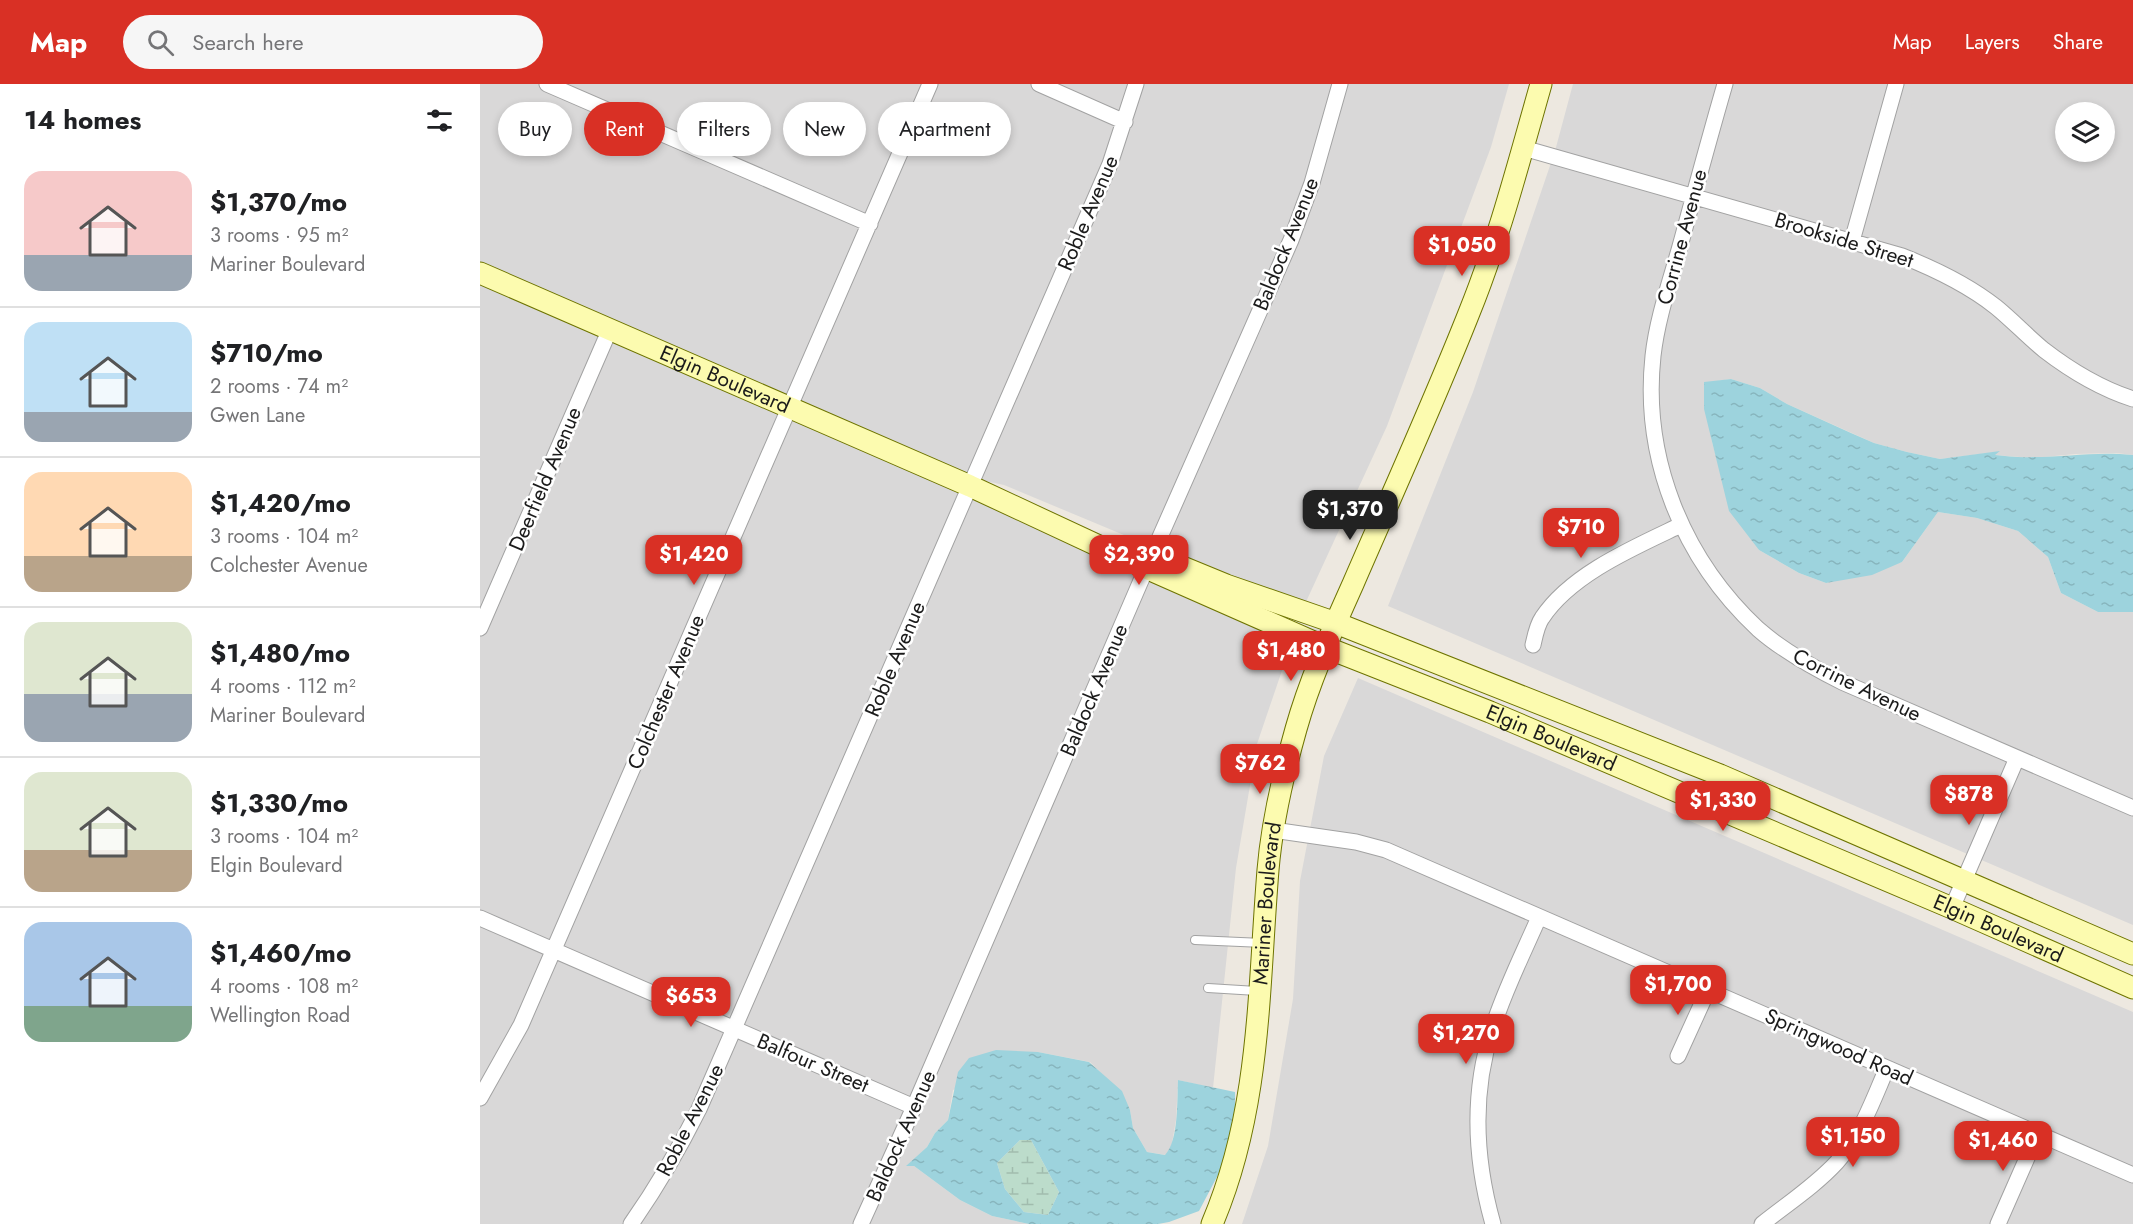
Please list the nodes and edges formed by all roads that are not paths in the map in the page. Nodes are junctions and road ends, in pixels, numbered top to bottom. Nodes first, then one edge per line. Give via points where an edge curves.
1 (547, 84) edge
2 (930, 84) edge
3 (1039, 84) edge
4 (1136, 84) edge
5 (1340, 84) edge
6 (1541, 84) edge
7 (1725, 84) edge
8 (1896, 84) edge
9 (1125, 122) junction
10 (1523, 148) junction
11 (1693, 197) junction
12 (870, 224) junction
13 (1852, 241) junction
14 (480, 273) edge
15 (610, 329) junction
16 (2133, 399) edge
17 (790, 408) junction
18 (970, 486) junction
19 (1681, 525) junction
20 (1149, 562) junction
21 (1336, 623) junction
22 (480, 628) edge
23 (1533, 645) dead end
24 (1325, 647) junction
25 (2017, 758) junction
26 (2133, 808) edge
27 (1273, 830) junction
28 (1963, 880) junction
29 (1952, 908) junction
30 (1539, 916) junction
31 (480, 918) edge
32 (1195, 940) dead end
33 (1263, 943) junction
34 (554, 950) junction
35 (2133, 954) edge
36 (1208, 988) dead end
37 (2133, 988) edge
38 (1708, 990) junction
39 (1260, 991) junction
40 (734, 1029) junction
41 (1678, 1056) dead end
42 (1887, 1068) junction
43 (480, 1098) edge
44 (914, 1107) junction
45 (2038, 1133) junction
46 (2133, 1175) edge
47 (631, 1224) edge
48 (861, 1224) edge
49 (1212, 1224) edge
50 (1493, 1224) edge
51 (1762, 1224) edge
52 (1998, 1224) edge

1 - 12 street
2 - 12 street, Colchester Avenue
3 - 9 street
4 - 9 street, Roble Avenue
5 - 20 street, Baldock Avenue via 1291,240
6 - 10 main road, Mariner Boulevard
7 - 11 street, Corrine Avenue
8 - 13 street
9 - 18 street, Roble Avenue
10 - 11 street, Brookside Street
10 - 21 main road, Mariner Boulevard via 1469,315
11 - 13 street, Brookside Street
11 - 19 street, Corrine Avenue via 1659,323 1651,386 1657,454
12 - 17 street, Colchester Avenue
13 - 16 street, Brookside Street via 1913,260 1966,286 2072,369
14 - 15 main road, Elgin Boulevard
15 - 17 main road, Elgin Boulevard
15 - 22 street, Deerfield Avenue
17 - 18 main road, Elgin Boulevard
17 - 34 street, Colchester Avenue
18 - 20 main road, Elgin Boulevard
18 - 40 street, Roble Avenue
19 - 23 street via 1607,561 1580,580 1541,619
19 - 25 street, Corrine Avenue via 1720,588 1760,630 1786,650 1842,682
20 - 21 main road, Elgin Boulevard
20 - 24 main road, Elgin Boulevard
20 - 44 street, Baldock Avenue
21 - 24 main road, Mariner Boulevard
21 - 28 main road, Elgin Boulevard via 1720,775
24 - 27 main road, Mariner Boulevard via 1298,722
24 - 29 main road, Elgin Boulevard via 1490,712
25 - 26 street, Corrine Avenue
25 - 28 street
27 - 30 street, Springwood Road via 1386,850
27 - 33 main road, Mariner Boulevard
28 - 29 street
28 - 35 main road, Elgin Boulevard
29 - 37 main road, Elgin Boulevard
30 - 38 street, Springwood Road
30 - 50 street via 1492,1030 1478,1095 1479,1158
31 - 34 street, Balfour Street
32 - 33 lane
33 - 39 main road, Mariner Boulevard
34 - 40 street, Balfour Street
34 - 43 street, Colchester Avenue via 521,1025
36 - 39 lane
38 - 41 street
38 - 42 street, Springwood Road
39 - 49 main road, Mariner Boulevard via 1245,1121
40 - 44 street, Balfour Street
40 - 47 street, Roble Avenue via 679,1148
42 - 45 street, Springwood Road
42 - 51 street via 1866,1116 1838,1160
44 - 48 street, Baldock Avenue
45 - 46 street, Springwood Road
45 - 52 street

